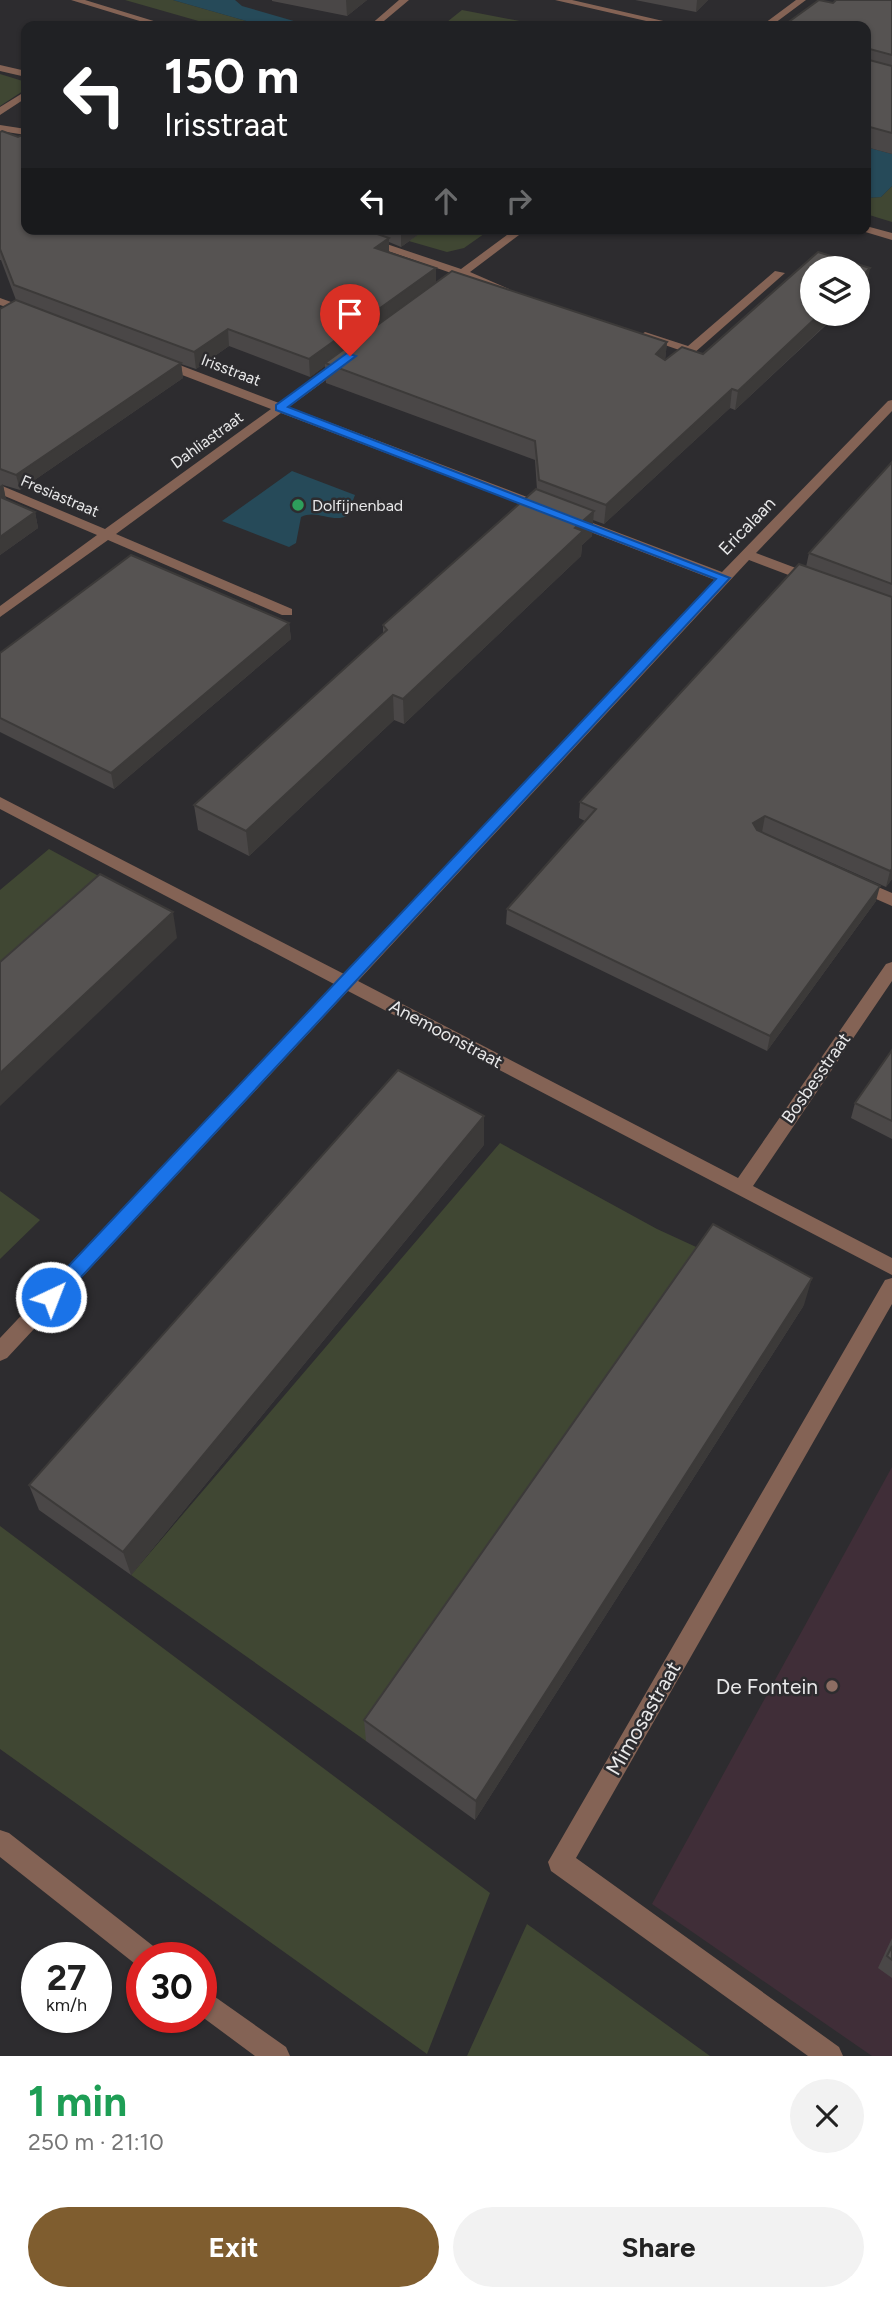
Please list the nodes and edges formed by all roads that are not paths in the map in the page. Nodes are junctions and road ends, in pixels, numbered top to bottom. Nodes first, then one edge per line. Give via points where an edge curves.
1 (75, 0) edge
2 (405, 0) edge
3 (559, 0) edge
4 (802, 0) edge
5 (148, 21) edge
6 (379, 21) edge
7 (657, 21) edge
8 (772, 21) edge
9 (0, 68) edge
10 (21, 73) edge
11 (21, 98) edge
12 (0, 113) edge
13 (0, 128) edge
14 (21, 131) edge
15 (871, 231) edge
16 (348, 235) edge
17 (514, 235) edge
18 (892, 237) edge
19 (463, 273) junction
20 (779, 273) dead end
21 (520, 296) edge
22 (429, 298) edge
23 (0, 301) edge
24 (38, 315) edge
25 (638, 334) edge
26 (362, 347) edge
27 (690, 350) junction
28 (153, 359) edge
29 (672, 366) edge
30 (892, 404) edge
31 (280, 407) junction
32 (0, 489) edge
33 (106, 535) junction
34 (747, 554) junction
35 (724, 578) junction
36 (832, 586) edge
37 (287, 612) dead end
38 (0, 613) edge
39 (0, 802) edge
40 (845, 878) edge
41 (892, 900) edge
42 (892, 968) edge
43 (345, 982) junction
44 (741, 1188) junction
45 (892, 1267) edge
46 (892, 1286) edge
47 (0, 1352) edge
48 (0, 1842) edge
49 (128, 1942) edge
50 (217, 2016) edge
51 (250, 2049) edge
52 (277, 2056) edge
53 (830, 2056) edge

1 - 5 street
2 - 6 street
3 - 7 street
4 - 8 street
9 - 10 street
11 - 12 street
13 - 14 street
15 - 18 street
16 - 19 street
17 - 19 street
19 - 21 street
19 - 22 street
20 - 27 street
23 - 24 street
25 - 27 street
26 - 31 street, Dahliastraat
27 - 29 street
28 - 31 street, Irisstraat
30 - 34 street, Ericalaan
31 - 33 street, Dahliastraat
31 - 35 street, Irisstraat
32 - 33 street, Fresiastraat
33 - 37 street
33 - 38 street, Dahliastraat
34 - 35 street, Ericalaan
34 - 36 street
35 - 43 street, Ericalaan
39 - 43 street, Anemoonstraat
40 - 41 street
42 - 44 street, Bosbesstraat
43 - 44 street, Anemoonstraat
43 - 47 street, Ericalaan
44 - 45 street, Anemoonstraat
46 - 53 street, Mimosastraat via 560,1862
48 - 49 street
50 - 51 street
51 - 52 street

